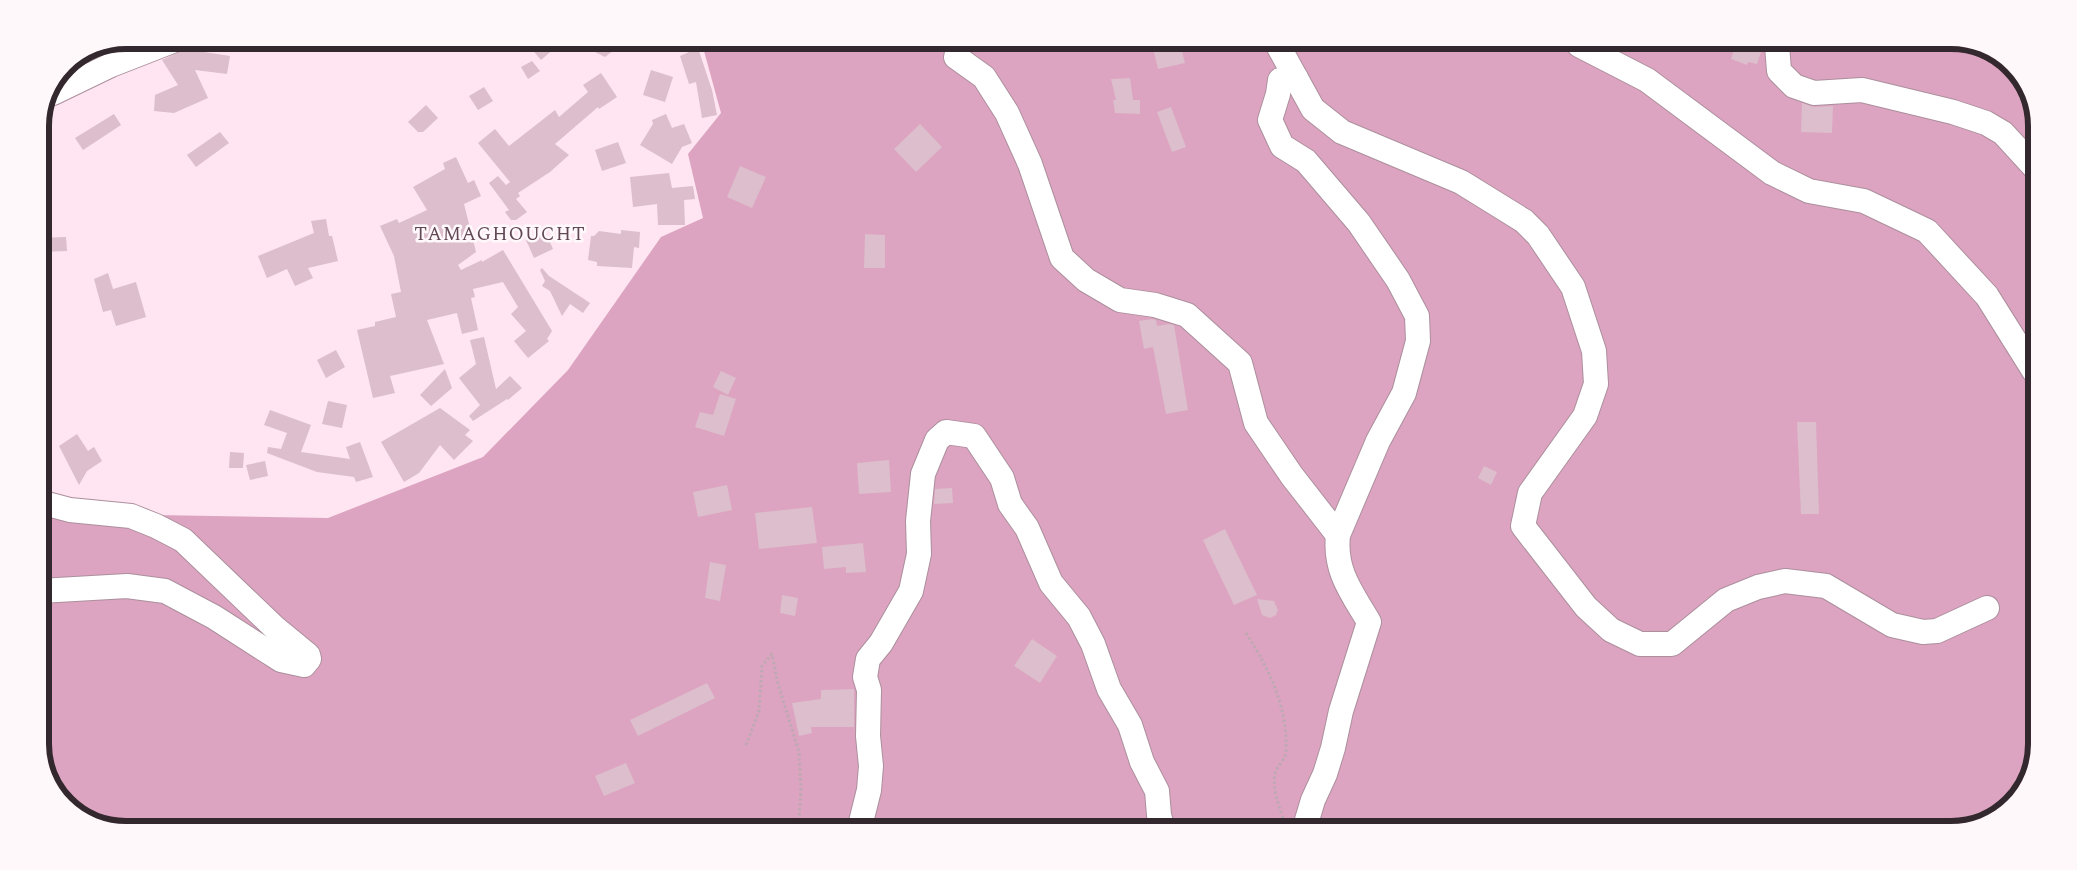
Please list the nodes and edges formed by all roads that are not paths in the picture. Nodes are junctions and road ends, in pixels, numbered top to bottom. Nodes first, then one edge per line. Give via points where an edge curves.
1 (152, 49) edge
2 (1280, 49) edge
3 (1587, 49) edge
4 (1777, 49) edge
5 (956, 57) dead end
6 (1296, 78) junction
7 (58, 91) edge
8 (2028, 160) edge
9 (2028, 361) edge
10 (49, 504) edge
11 (1338, 535) junction
12 (49, 590) edge
13 (1986, 608) dead end
14 (861, 821) edge
15 (1161, 821) edge
16 (1307, 821) edge

1 - 7 street
2 - 6 street
3 - 9 street via 1647,80 1772,173 1809,191 1864,201 1927,231 1987,296
4 - 8 street via 1779,70 1794,86 1814,93 1862,90 1953,112 2003,133
5 - 11 street via 984,77 1007,113 1030,164 1062,258 1086,280 1120,300 1155,305 1187,316 1240,363 1256,423
6 - 11 street via 1280,80 1270,120 1282,146 1306,161 1359,223 1398,280 1417,316 1418,342 1404,393 1378,440
6 - 13 street via 1313,109 1342,132 1461,182 1524,221 1538,235 1572,287 1594,351 1596,384 1585,416 1530,493 1523,526 1586,607 1611,630 1640,644 1672,644 1726,600 1758,586 1785,582 1826,586 1892,625 1923,632 1937,631
10 - 12 street via 70,510 131,516 183,540 308,655 308,662 304,665 281,660 214,617 165,591 127,586
11 - 16 street via 1336,549 1342,576 1369,622 1325,774
14 - 15 street via 871,766 866,677 868,659 911,591 919,554 918,521 923,474 937,440 946,432 974,436 1002,478 1010,504 1027,528 1051,583 1079,617 1157,791

